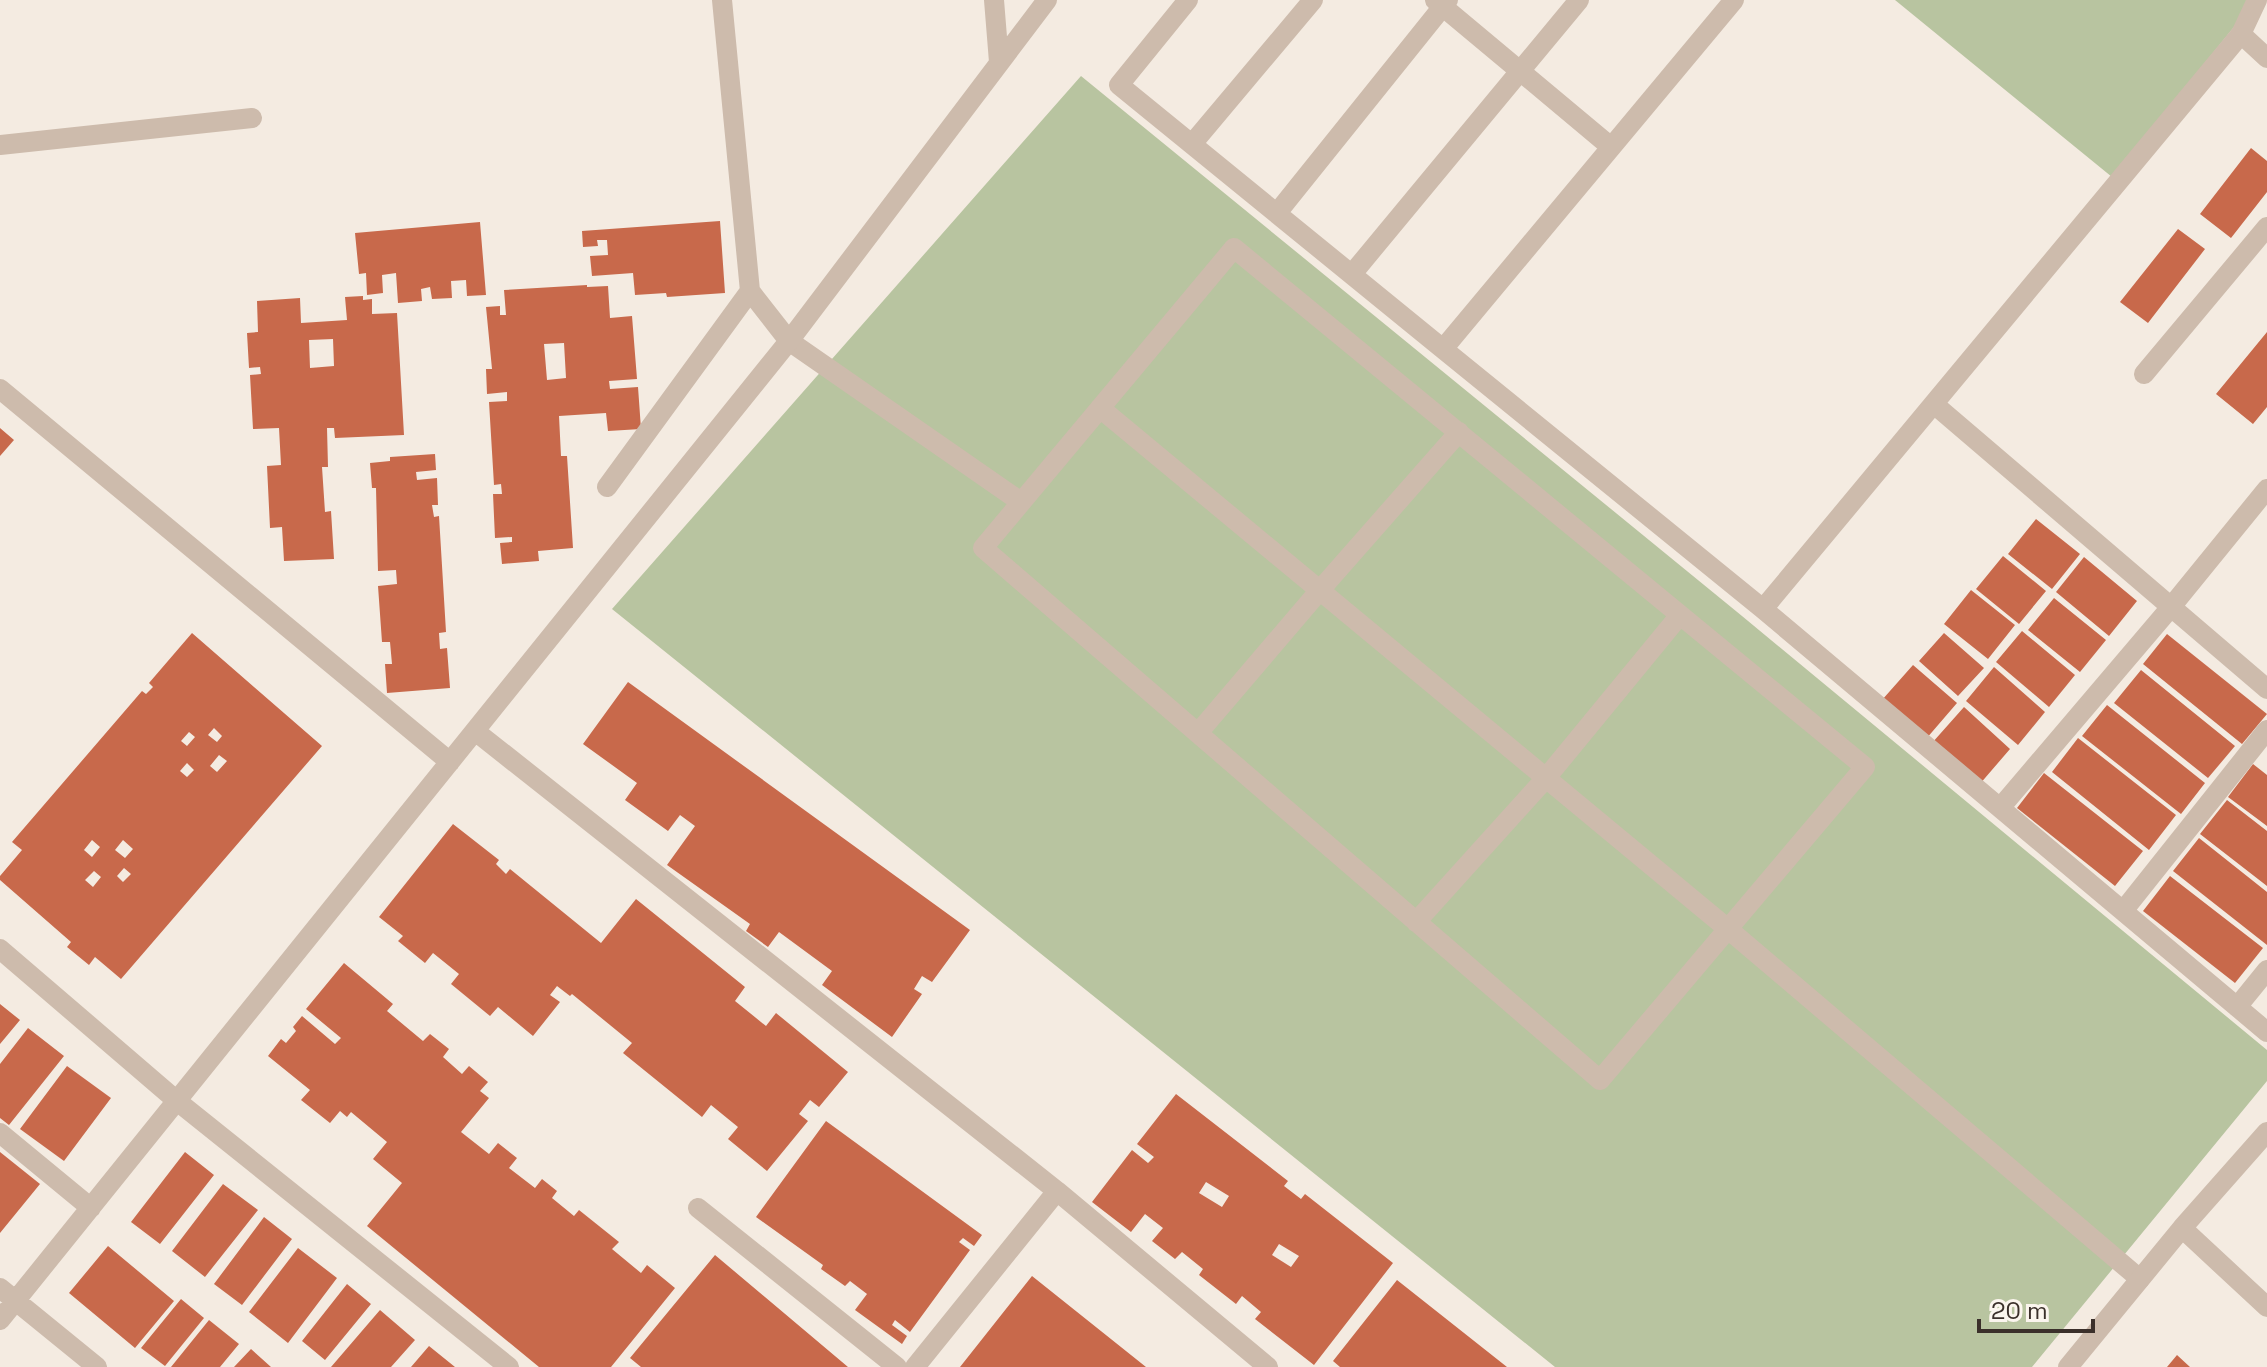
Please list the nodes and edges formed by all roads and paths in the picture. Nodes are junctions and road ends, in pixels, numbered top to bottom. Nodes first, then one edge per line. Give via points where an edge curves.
1 (722, 0) edge
2 (994, 0) edge
3 (1047, 0) edge
4 (1313, 0) edge
5 (1579, 0) edge
6 (1734, 0) edge
7 (2257, 0) edge
8 (1183, 2) edge
9 (1442, 2) edge
10 (2241, 34) junction
11 (2267, 58) edge
12 (999, 62) junction
13 (1520, 71) junction
14 (252, 118) dead end
15 (1192, 144) junction
16 (0, 145) edge
17 (1611, 147) junction
18 (1277, 213) junction
19 (2267, 227) edge
20 (1352, 274) junction
21 (750, 291) junction
22 (789, 341) junction
23 (1443, 349) junction
24 (2144, 374) dead end
25 (0, 389) edge
26 (1935, 405) junction
27 (1100, 408) junction
28 (1459, 432) junction
29 (607, 487) dead end
30 (2267, 489) edge
31 (1021, 502) junction
32 (1320, 590) junction
33 (2171, 607) junction
34 (1763, 609) junction
35 (1680, 615) junction
36 (2267, 689) edge
37 (2267, 730) edge
38 (475, 731) junction
39 (1198, 733) junction
40 (450, 762) junction
41 (1546, 778) junction
42 (2000, 808) junction
43 (2123, 911) junction
44 (1416, 922) junction
45 (1728, 929) junction
46 (0, 949) edge
47 (2267, 970) edge
48 (2237, 1007) junction
49 (2267, 1032) edge
50 (177, 1101) junction
51 (2267, 1132) edge
52 (0, 1133) edge
53 (1057, 1191) junction
54 (91, 1208) junction
55 (698, 1208) dead end
56 (2182, 1228) junction
57 (2140, 1279) junction
58 (8, 1295) edge
59 (2267, 1307) edge
60 (0, 1320) edge
61 (97, 1367) edge
62 (509, 1367) edge
63 (897, 1367) edge
64 (915, 1367) edge
65 (1268, 1367) edge
66 (2068, 1367) edge

1 - 21 street
2 - 12 street
3 - 12 street
4 - 15 street
5 - 13 street
6 - 17 street
7 - 10 street
8 - 15 street via 1119,85
9 - 13 street
9 - 18 street
10 - 11 street
10 - 26 street
12 - 22 street
13 - 17 street
13 - 20 street
14 - 16 street
15 - 18 street
17 - 23 street
18 - 20 street
19 - 24 street
20 - 23 street
21 - 22 street
21 - 29 street
22 - 31 street
22 - 38 street
23 - 34 street
25 - 40 street
26 - 33 street
26 - 34 street
27 - 28 street via 1234,248
27 - 31 street
27 - 32 street
28 - 32 street
28 - 35 street
30 - 33 street
31 - 39 street via 983,548
32 - 39 street
32 - 41 street
33 - 36 street
33 - 42 street
34 - 42 street
35 - 41 street
35 - 45 street via 1865,767
37 - 43 street
38 - 40 street
38 - 53 street
39 - 44 street
40 - 50 street
41 - 44 street
41 - 45 street
42 - 43 street
43 - 48 street
44 - 45 street via 1600,1080
45 - 57 street
46 - 50 street
47 - 48 street
48 - 49 street
50 - 54 street
50 - 62 street
51 - 56 street
52 - 54 street
53 - 64 street
53 - 65 street
54 - 58 street
55 - 63 street
56 - 57 street
56 - 59 street
57 - 66 street
58 - 60 street
58 - 61 street

